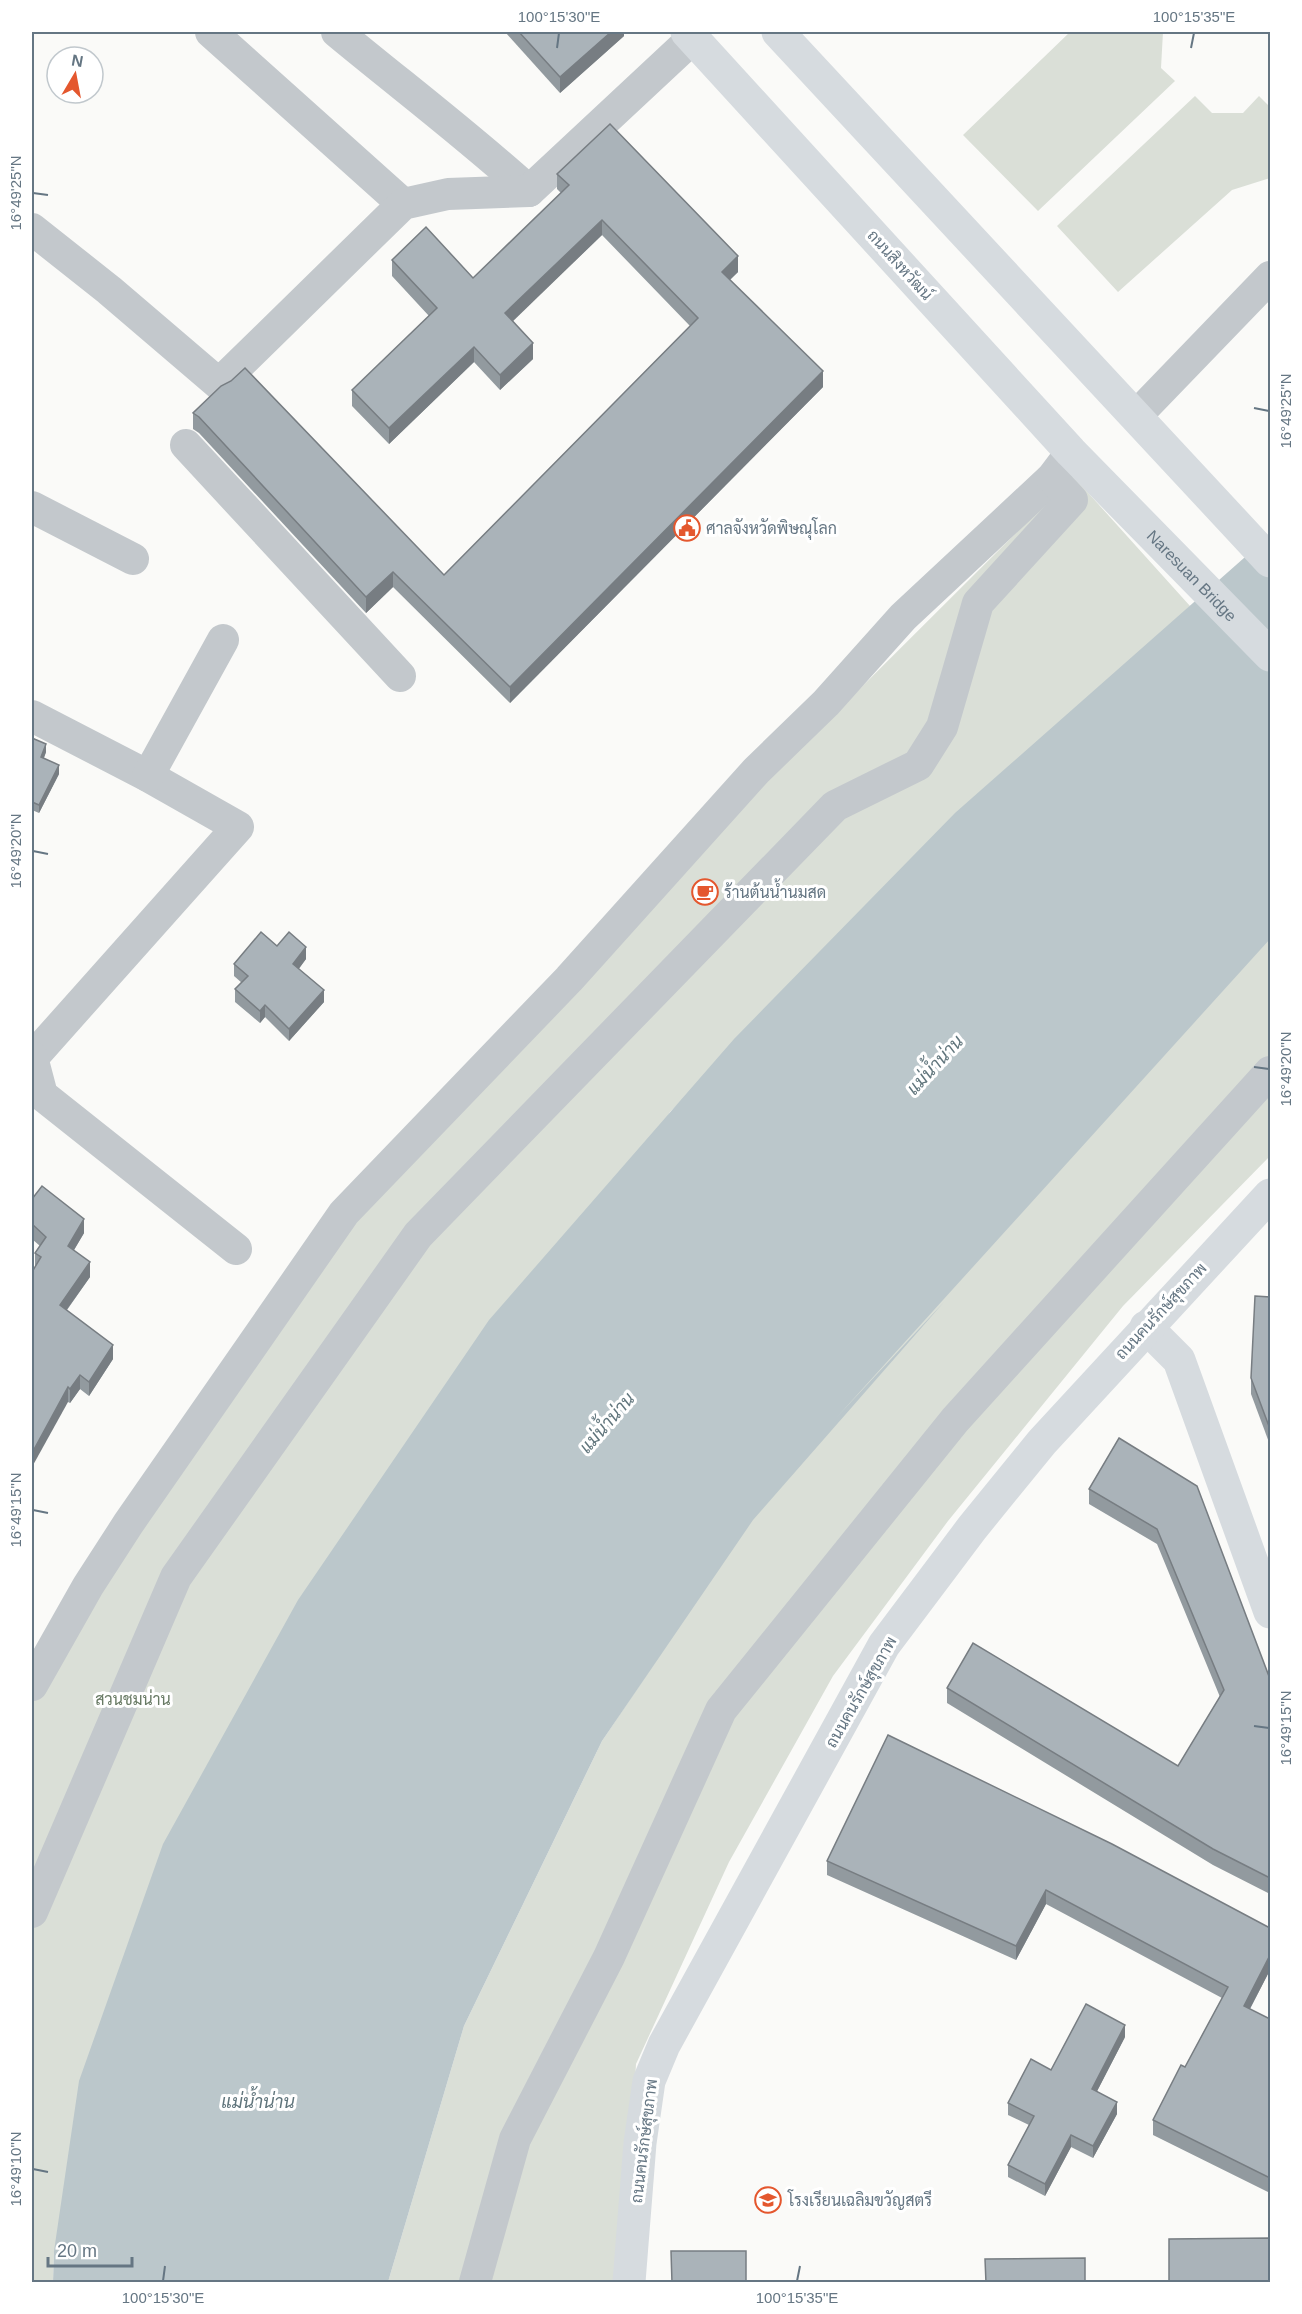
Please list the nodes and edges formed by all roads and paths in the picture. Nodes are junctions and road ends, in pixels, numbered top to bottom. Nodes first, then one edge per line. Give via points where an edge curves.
1 (211, 32) edge
2 (337, 32) edge
3 (778, 32) edge
4 (690, 35) edge
5 (529, 191) junction
6 (403, 204) junction
7 (32, 229) edge
8 (1270, 277) edge
9 (1145, 425) junction
10 (186, 445) dead end
11 (1071, 452) junction
12 (1052, 478) junction
13 (1116, 496) joint
14 (32, 507) edge
15 (133, 560) dead end
16 (1270, 561) edge
17 (223, 640) dead end
18 (1270, 655) edge
19 (400, 676) dead end
20 (32, 716) edge
21 (148, 776) junction
22 (32, 1057) edge
23 (1270, 1072) edge
24 (37, 1102) edge
25 (1270, 1195) edge
26 (236, 1249) dead end
27 (1146, 1327) junction
28 (1270, 1612) edge
29 (32, 1685) edge
30 (32, 1912) edge
31 (475, 2283) edge
32 (629, 2283) edge

1 - 6 street
2 - 5 street
3 - 9 street
4 - 5 street
4 - 11 street, ถนนสิงหวัฒน์
5 - 6 street via 448,194
6 - 7 street via 219,384
8 - 9 street
9 - 16 street
10 - 19 street
11 - 12 street
11 - 13 street, ถนนสิงหวัฒน์
12 - 29 street via 903,616 826,703 756,771 569,979 344,1213 128,1524
12 - 30 street via 1072,500 978,603 942,727 918,765 835,806 418,1235 176,1577
13 - 18 street, Naresuan Bridge
14 - 15 street
17 - 21 street
20 - 21 street
21 - 22 street via 238,827
22 - 24 street
23 - 31 street via 955,1420 721,1710 609,1957 515,2139
24 - 26 street
25 - 27 street, ถนนคนรักษ์สุขภาพ
27 - 28 street via 1179,1360
27 - 32 street, ถนนคนรักษ์สุขภาพ via 1042,1442 884,1645 664,2045 649,2081

